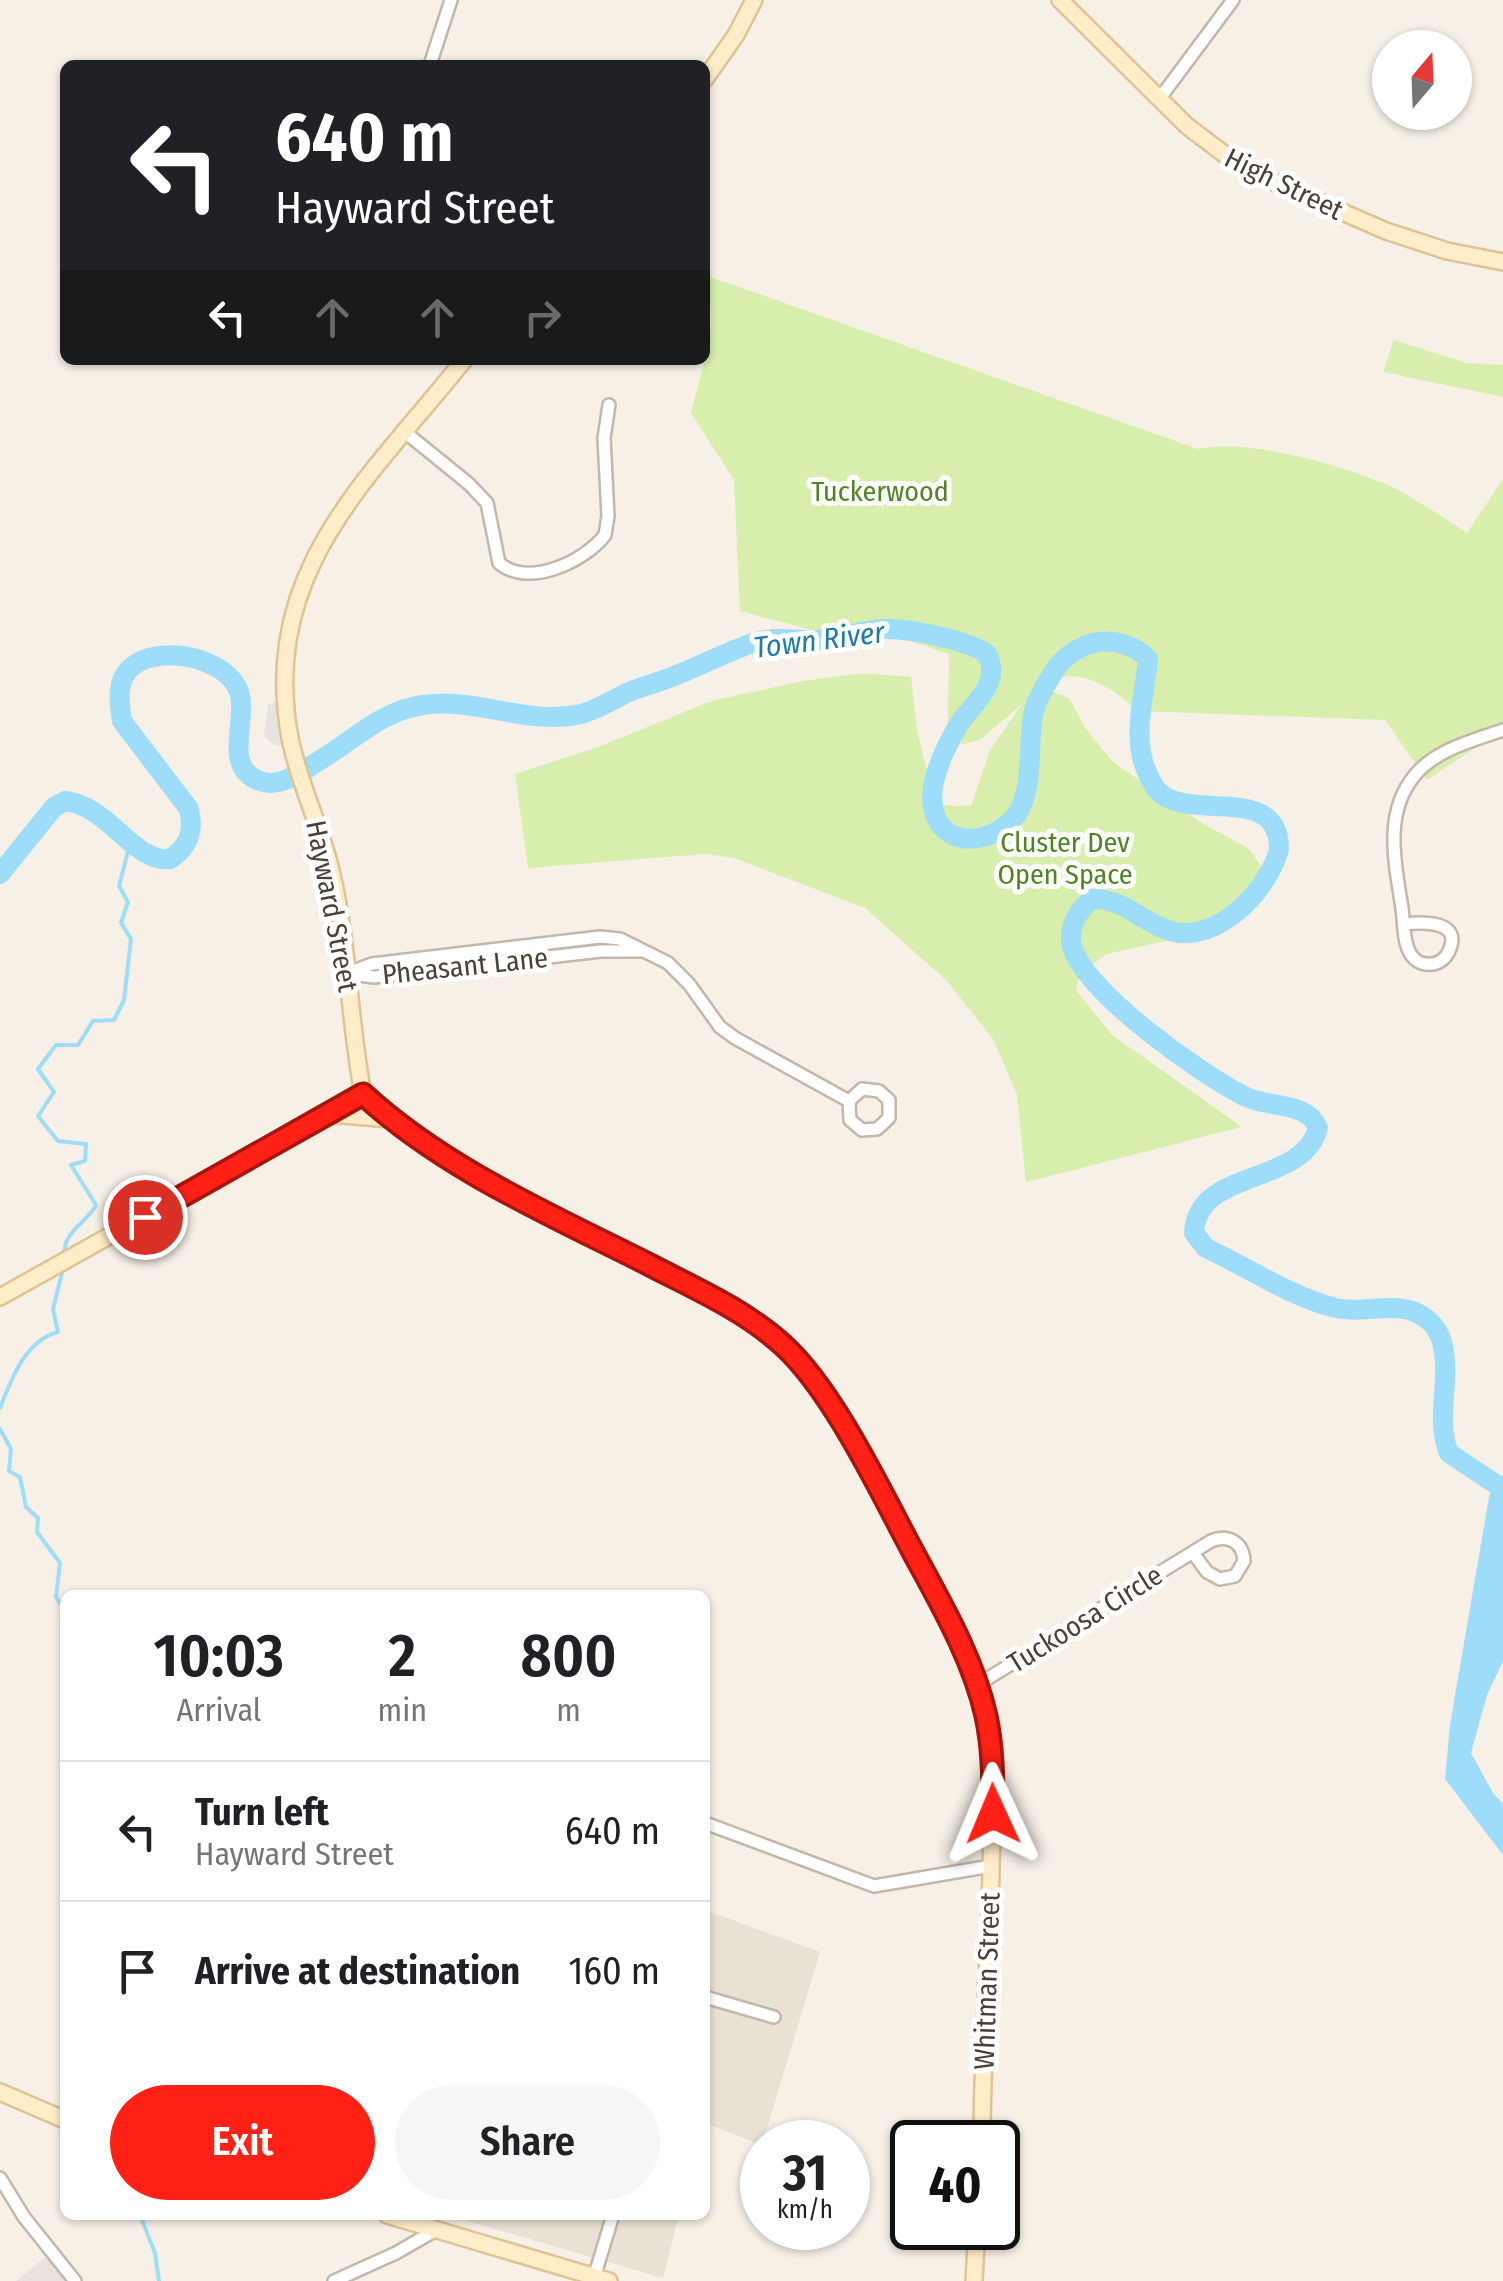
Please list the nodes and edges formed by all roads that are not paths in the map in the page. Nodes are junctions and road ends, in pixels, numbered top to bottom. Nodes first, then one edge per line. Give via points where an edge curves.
1 (451, 0) edge
2 (754, 0) edge
3 (1060, 0) edge
4 (1232, 0) edge
5 (432, 60) edge
6 (710, 72) edge
7 (1160, 98) junction
8 (1503, 262) edge
9 (460, 365) edge
10 (610, 405) dead end
11 (405, 432) junction
12 (1503, 730) edge
13 (1404, 924) junction
14 (508, 948) junction
15 (641, 951) junction
16 (476, 958) junction
17 (511, 962) junction
18 (348, 973) junction
19 (363, 1094) junction
20 (849, 1101) dead end
21 (330, 1114) junction
22 (391, 1120) junction
23 (0, 1298) edge
24 (1192, 1553) junction
25 (978, 1686) junction
26 (710, 1826) edge
27 (991, 1866) junction
28 (710, 1998) edge
29 (774, 2017) dead end
30 (0, 2092) edge
31 (60, 2118) edge
32 (983, 2120) edge
33 (0, 2178) edge
34 (406, 2220) edge
35 (612, 2220) edge
36 (436, 2230) junction
37 (976, 2250) edge
38 (599, 2280) edge
39 (76, 2281) edge
40 (334, 2281) edge
41 (974, 2281) edge

1 - 5 street
2 - 6 street
3 - 7 street, High Street
4 - 7 street
7 - 8 street, High Street via 1223,156 1284,190 1401,236
9 - 11 street, Hayward Street
10 - 11 street via 605,535 577,558 532,574 499,562 486,503
11 - 18 street, Hayward Street via 335,519 304,582 285,674 296,762 332,872
12 - 13 street via 1440,754 1403,793 1393,835
13 - 13 street via 1418,962 1437,963 1448,953 1450,938 1441,924
14 - 15 street, Pheasant Lane via 606,937
14 - 16 street, Pheasant Lane
14 - 17 street
15 - 17 street, Pheasant Lane
15 - 20 street, Pheasant Lane via 674,967 735,1038
16 - 17 street, Pheasant Lane
16 - 18 street, Pheasant Lane via 372,964
18 - 19 street, Hayward Street
19 - 21 street
19 - 22 street, Whitman Street
21 - 22 street
21 - 23 street
22 - 25 street, Whitman Street via 502,1188 729,1307 784,1346 860,1455
24 - 24 street, Tuckoosa Circle via 1224,1538 1241,1547 1244,1560 1234,1576 1220,1580
24 - 25 street, Tuckoosa Circle
25 - 27 street, Whitman Street via 991,1751
26 - 27 street via 874,1886
27 - 32 street, Whitman Street
28 - 29 street
30 - 31 street
33 - 39 street
34 - 36 street
35 - 38 street
36 - 38 street
36 - 40 street
37 - 41 street

